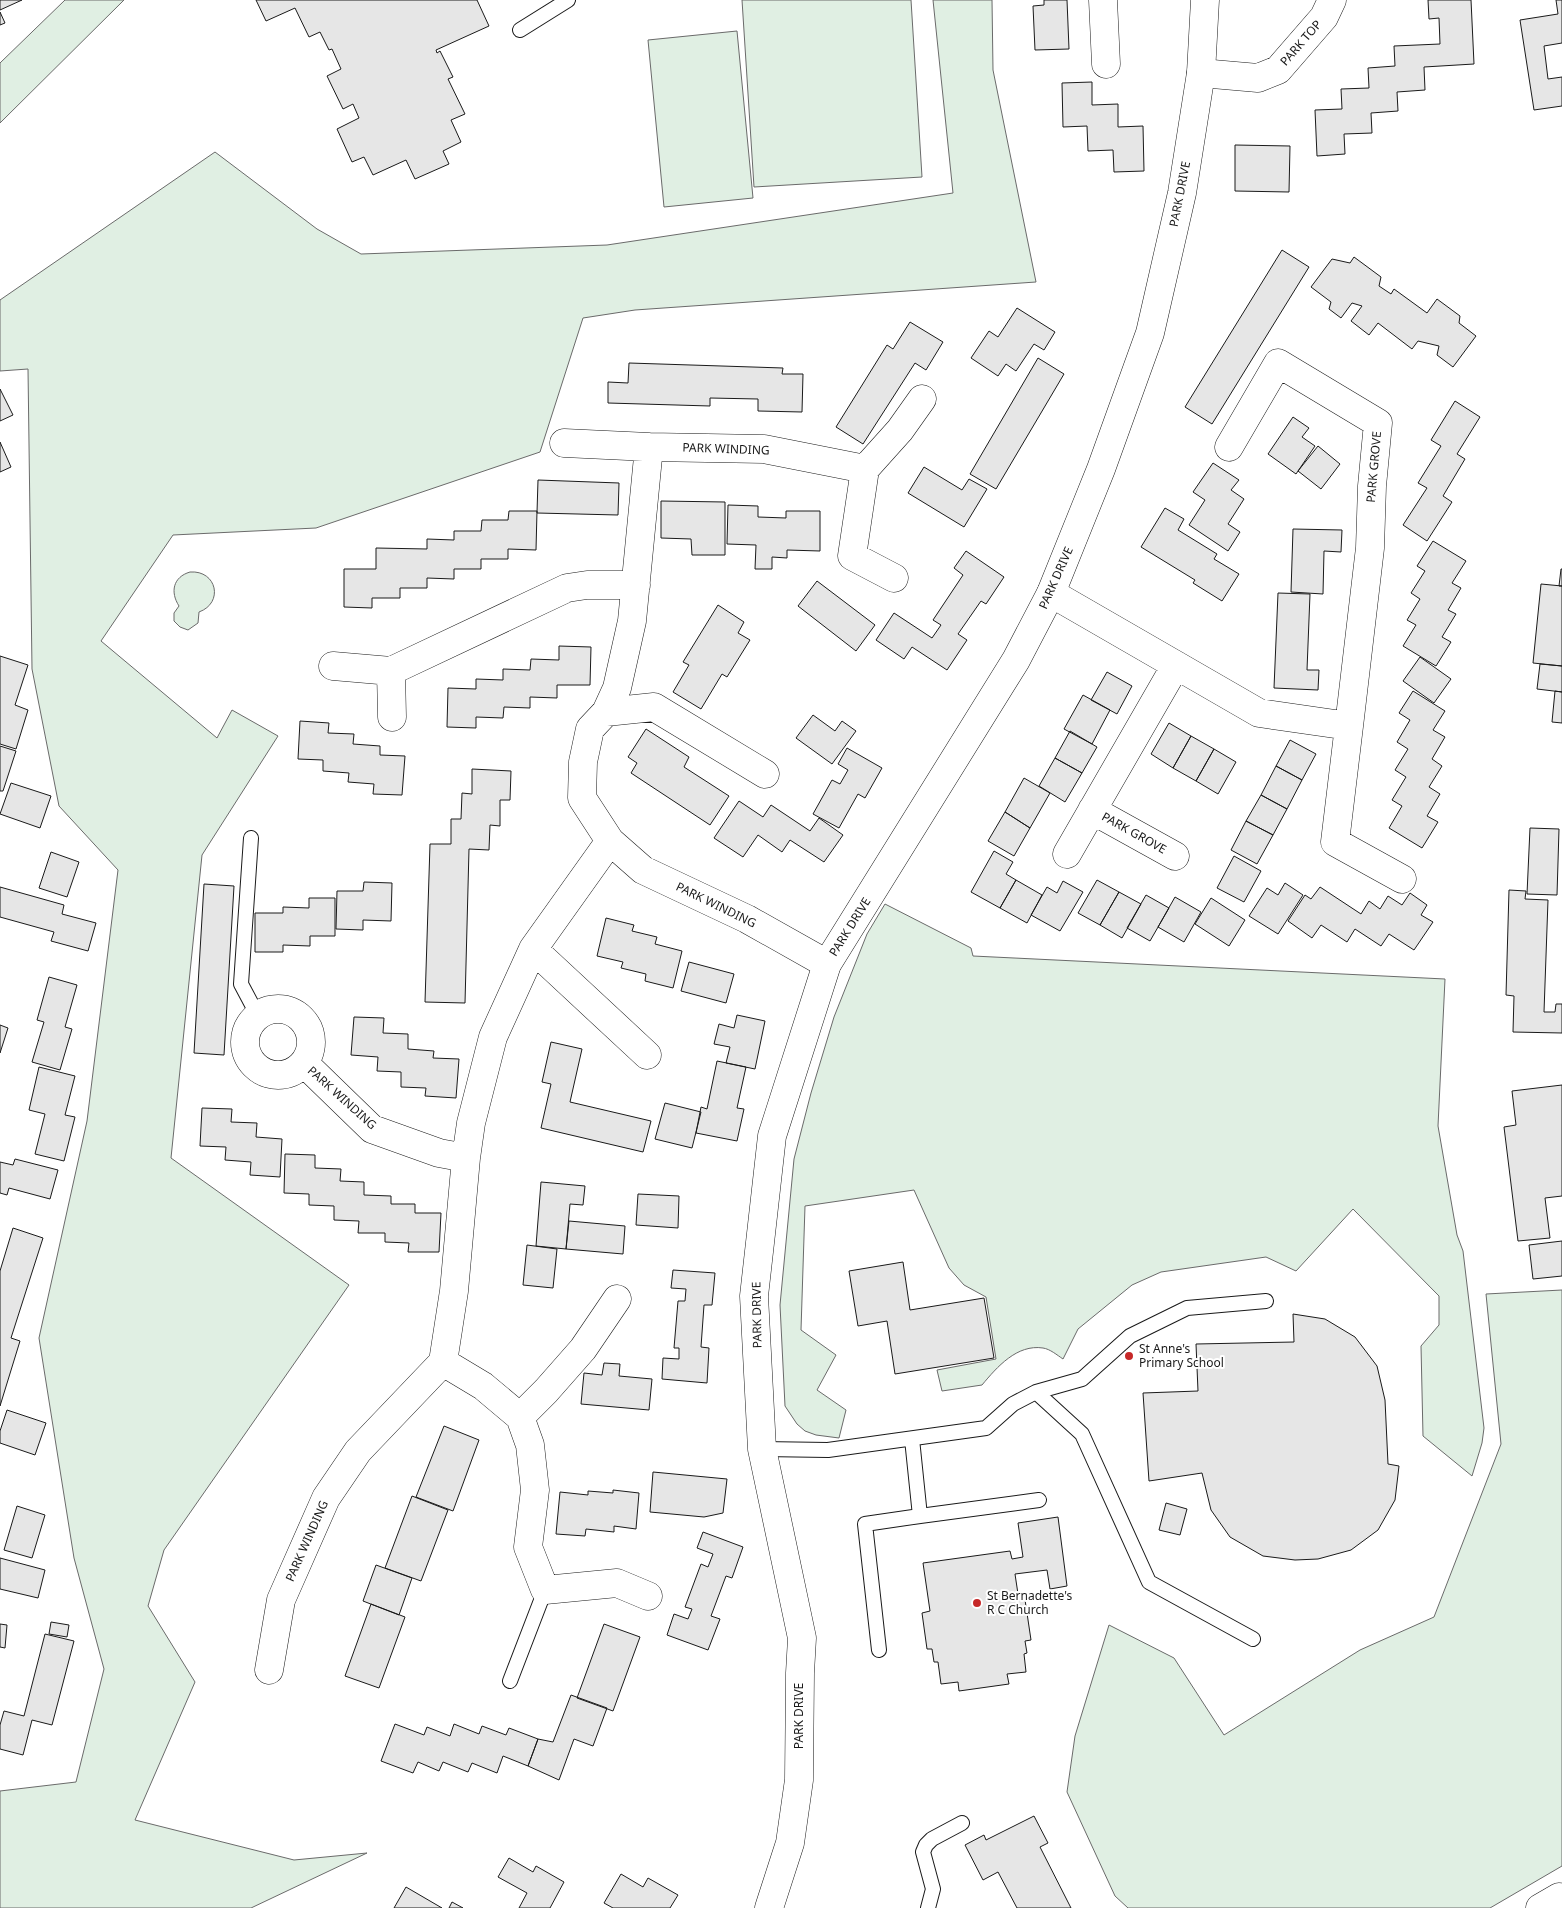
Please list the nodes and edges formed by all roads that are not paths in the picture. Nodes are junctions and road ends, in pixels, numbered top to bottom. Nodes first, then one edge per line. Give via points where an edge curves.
1 (568, 0) edge
2 (1103, 0) edge
3 (1205, 0) edge
4 (1332, 0) edge
5 (520, 30) dead end
6 (1106, 64) dead end
7 (1201, 73) junction
8 (922, 399) dead end
9 (564, 444) dead end
10 (649, 447) junction
11 (1228, 447) dead end
12 (865, 469) junction
13 (894, 578) dead end
14 (636, 585) junction
15 (1051, 592) junction
16 (1176, 664) junction
17 (333, 666) dead end
18 (392, 671) junction
19 (606, 712) junction
20 (392, 717) dead end
21 (1348, 726) junction
22 (765, 774) dead end
23 (1092, 810) junction
24 (251, 838) dead end
25 (610, 840) junction
26 (1067, 854) dead end
27 (1175, 856) dead end
28 (1402, 879) dead end
29 (533, 949) junction
30 (827, 964) junction
31 (258, 1016) junction
32 (647, 1055) dead end
33 (304, 1063) junction
34 (466, 1158) junction
35 (616, 1299) dead end
36 (1266, 1300) dead end
37 (443, 1362) junction
38 (1036, 1392) junction
39 (520, 1417) junction
40 (912, 1439) junction
41 (762, 1449) junction
42 (1039, 1500) dead end
43 (920, 1516) junction
44 (545, 1590) junction
45 (648, 1596) dead end
46 (1253, 1639) dead end
47 (879, 1650) dead end
48 (269, 1670) dead end
49 (510, 1681) dead end
50 (962, 1824) dead end
51 (769, 1908) edge
52 (928, 1908) edge

1 - 5 lane
2 - 6 street
3 - 7 street, PARK DRIVE
4 - 7 street, PARK TOP via 1324,18 1278,70 1258,78
7 - 15 street, PARK DRIVE via 1182,193 1150,333 1102,469
8 - 12 street via 900,430
9 - 10 street
10 - 12 street, PARK WINDING via 764,449
10 - 14 street, PARK WINDING
11 - 21 street, PARK GROVE via 1278,363 1378,423 1370,548
12 - 13 street via 852,556
14 - 18 street via 567,588
14 - 19 street, PARK WINDING via 632,621 619,678
15 - 16 street
15 - 30 street, PARK DRIVE via 1016,660
16 - 21 street via 1259,713
16 - 23 street, PARK GROVE
17 - 18 street
18 - 20 street
19 - 22 street via 654,707
19 - 25 street, PARK WINDING via 590,729 583,762 582,798
21 - 28 street, PARK GROVE via 1335,842
23 - 26 street, PARK GROVE
23 - 27 street, PARK GROVE
24 - 31 lane via 241,984
25 - 29 street
25 - 30 street, PARK WINDING via 643,870 747,919
29 - 32 street
29 - 34 street via 493,1037
30 - 41 street, PARK DRIVE via 772,1136 754,1296
31 - 33 street, PARK WINDING via 278,1009 298,1016 305,1023 312,1043
31 - 33 street, PARK WINDING via 247,1032 247,1052 252,1062 259,1069 277,1075 288,1074
33 - 34 street, PARK WINDING via 372,1129 439,1153
34 - 37 street via 454,1291
35 - 39 street via 583,1349
36 - 38 lane via 1187,1308 1130,1336 1082,1379
37 - 39 street via 483,1386
37 - 48 street, PARK WINDING via 358,1451 326,1498 281,1600
38 - 40 lane via 1013,1404 986,1428
38 - 46 lane via 1082,1434 1149,1582
39 - 44 street via 530,1445 535,1490 528,1547
40 - 41 lane via 828,1450
40 - 43 lane
41 - 51 street, PARK DRIVE via 802,1638 799,1780 790,1843
42 - 43 lane
43 - 47 lane via 865,1524
44 - 45 street via 617,1583
44 - 49 lane
50 - 52 lane via 926,1844 923,1852 933,1889

